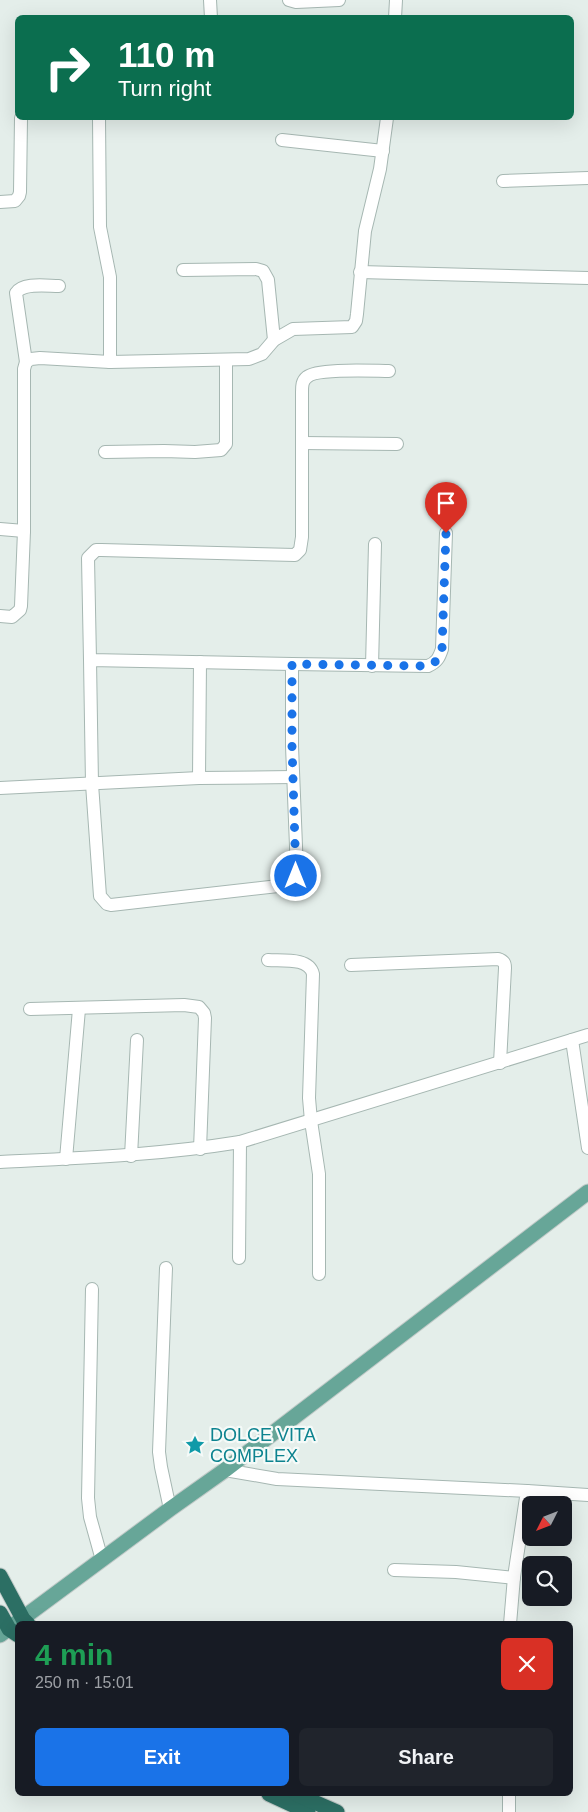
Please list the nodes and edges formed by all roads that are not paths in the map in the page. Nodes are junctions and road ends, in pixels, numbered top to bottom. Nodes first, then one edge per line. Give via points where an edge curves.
1 (210, 0) edge
2 (289, 0) edge
3 (339, 0) edge
4 (396, 0) edge
5 (211, 15) edge
6 (395, 15) edge
7 (21, 120) edge
8 (99, 120) edge
9 (387, 120) edge
10 (282, 140) dead end
11 (383, 151) junction
12 (588, 178) edge
13 (503, 181) dead end
14 (0, 202) edge
15 (183, 270) dead end
16 (360, 272) junction
17 (588, 278) edge
18 (58, 286) dead end
19 (274, 340) junction
20 (226, 360) junction
21 (26, 362) junction
22 (110, 362) junction
23 (390, 371) dead end
24 (302, 443) junction
25 (397, 444) dead end
26 (105, 452) dead end
27 (0, 530) edge
28 (24, 531) junction
29 (446, 533) dead end
30 (376, 544) dead end
31 (0, 616) edge
32 (90, 660) junction
33 (200, 662) junction
34 (292, 664) junction
35 (372, 666) junction
36 (293, 777) junction
37 (199, 778) junction
38 (92, 784) junction
39 (0, 788) edge
40 (268, 960) dead end
41 (350, 965) dead end
42 (30, 1009) dead end
43 (79, 1009) junction
44 (588, 1035) edge
45 (137, 1040) dead end
46 (572, 1040) junction
47 (500, 1063) junction
48 (311, 1121) junction
49 (240, 1142) junction
50 (588, 1148) edge
51 (200, 1149) junction
52 (131, 1156) junction
53 (66, 1159) junction
54 (0, 1162) edge
55 (588, 1192) edge
56 (239, 1258) dead end
57 (166, 1268) dead end
58 (319, 1274) dead end
59 (92, 1289) dead end
60 (225, 1470) junction
61 (527, 1491) junction
62 (588, 1495) edge
63 (170, 1509) junction
64 (102, 1560) junction
65 (394, 1570) dead end
66 (0, 1576) edge
67 (514, 1578) junction
68 (0, 1614) edge
69 (26, 1621) edge
70 (510, 1621) edge
71 (9, 1633) edge
72 (273, 1796) edge
73 (301, 1796) edge
74 (509, 1796) edge
75 (308, 1812) edge
76 (337, 1812) edge
77 (509, 1812) edge

1 - 5 street
2 - 3 street
4 - 6 street
7 - 14 street via 19,196 15,201
8 - 22 street via 100,227 110,277
9 - 11 street
10 - 11 street
11 - 16 street via 366,223
12 - 13 street
15 - 19 street via 263,271 268,280
16 - 17 street
16 - 19 street via 356,321 352,327 293,329
18 - 21 street via 25,287 16,293
19 - 20 street via 258,356
20 - 22 street
20 - 26 street via 226,444 221,450
21 - 22 street via 40,358
21 - 28 street
23 - 24 street via 328,372 307,376 302,385
24 - 25 street
24 - 32 street via 302,537 298,553 292,556 96,550 88,558 87,568
27 - 28 street
28 - 31 street via 20,610 12,617
29 - 35 street via 439,659 428,666
30 - 35 street
32 - 33 street
32 - 38 street
33 - 34 street
33 - 37 street
34 - 35 street
34 - 36 street
36 - 37 street
36 - 38 street via 296,871 290,883 111,905 100,896
37 - 38 street
38 - 39 street
40 - 48 street via 303,963 312,968
41 - 47 street via 502,961 505,968
42 - 43 street
43 - 51 street via 184,1005 202,1010 205,1018
43 - 53 street
44 - 46 street
45 - 52 street
46 - 47 street
46 - 50 street
47 - 48 street
48 - 49 street
48 - 58 street via 319,1174
49 - 51 street
49 - 56 street
51 - 52 street
52 - 53 street
53 - 54 street
55 - 60 main road
57 - 63 street via 159,1452
59 - 64 street via 88,1498
60 - 61 street via 277,1479
60 - 63 main road
61 - 62 street
61 - 67 street
63 - 64 main road
64 - 69 main road
65 - 67 street
66 - 69 highway
67 - 70 street
68 - 71 highway
72 - 75 highway
73 - 76 highway
74 - 77 street

